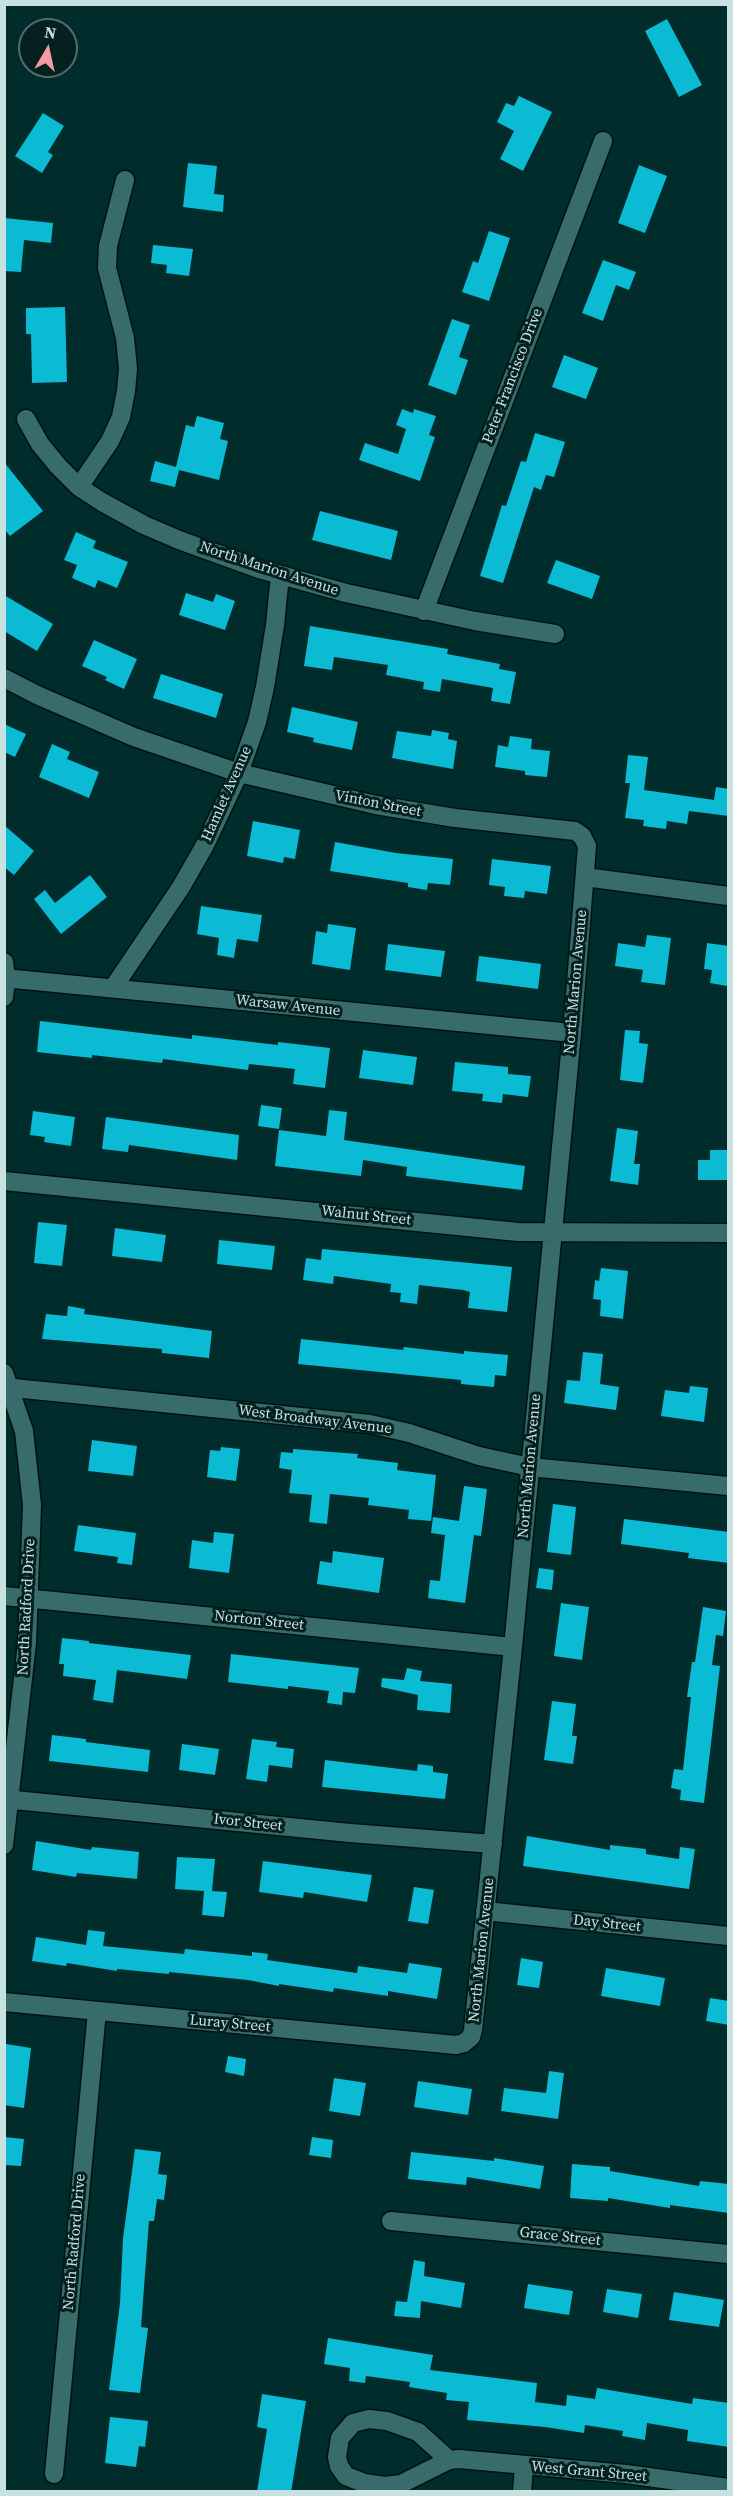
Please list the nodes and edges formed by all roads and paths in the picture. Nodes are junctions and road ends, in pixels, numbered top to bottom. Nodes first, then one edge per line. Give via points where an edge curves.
1 (603, 141) dead end
2 (125, 180) dead end
3 (26, 419) dead end
4 (80, 487) junction
5 (280, 575) junction
6 (424, 611) junction
7 (555, 634) dead end
8 (4, 678) edge
9 (240, 773) junction
10 (585, 877) junction
11 (729, 896) edge
12 (5, 973) edge
13 (113, 988) junction
14 (4, 997) edge
15 (572, 1033) junction
16 (4, 1182) edge
17 (553, 1233) junction
18 (729, 1233) edge
19 (6, 1383) edge
20 (530, 1467) junction
21 (729, 1486) edge
22 (4, 1596) edge
23 (29, 1598) junction
24 (513, 1647) junction
25 (7, 1800) edge
26 (493, 1844) junction
27 (4, 1845) edge
28 (486, 1911) junction
29 (729, 1936) edge
30 (4, 2002) edge
31 (97, 2011) junction
32 (456, 2045) joint
33 (391, 2221) dead end
34 (729, 2254) edge
35 (448, 2460) junction
36 (524, 2466) junction
37 (54, 2474) dead end
38 (729, 2488) edge
39 (522, 2492) edge

1 - 6 street, Peter Francisco Drive
2 - 4 street via 108,246 107,268 125,338 126,391 121,417 110,441
3 - 4 street, North Marion Avenue via 52,459
4 - 5 street, North Marion Avenue via 144,525
5 - 6 street, North Marion Avenue
5 - 9 street, Hamlet Avenue via 265,687
6 - 7 street, North Marion Avenue
8 - 9 street, Vinton Street via 134,737
9 - 10 street, Vinton Street via 376,805 575,831 587,846
9 - 13 street, Hamlet Avenue via 181,887
10 - 11 street
10 - 15 street, North Marion Avenue
12 - 13 street, Warsaw Avenue
12 - 14 street
13 - 15 street, Warsaw Avenue
15 - 17 street, North Marion Avenue
16 - 17 street, Walnut Street
17 - 18 street, Walnut Street
17 - 20 street, North Marion Avenue
19 - 20 street, West Broadway Avenue via 370,1424
19 - 23 street, North Radford Drive via 24,1431 28,1459 32,1505
20 - 21 street, West Broadway Avenue
20 - 24 street, North Marion Avenue
22 - 23 street, Norton Street
23 - 24 street, Norton Street
23 - 25 street, North Radford Drive
24 - 26 street, North Marion Avenue
25 - 26 street, Ivor Street
25 - 27 street, North Radford Drive
26 - 28 street, North Marion Avenue
28 - 29 street, Day Street
28 - 32 street, North Marion Avenue via 473,2030 464,2043
30 - 31 street, Luray Street
31 - 32 street, Luray Street
31 - 37 street, North Radford Drive
33 - 34 street, Grace Street
35 - 35 street, West Grant Street via 401,2484 385,2486 346,2476 337,2457 345,2429 369,2419 418,2432
35 - 36 street, West Grant Street
36 - 38 street, West Grant Street via 637,2475
36 - 39 street

